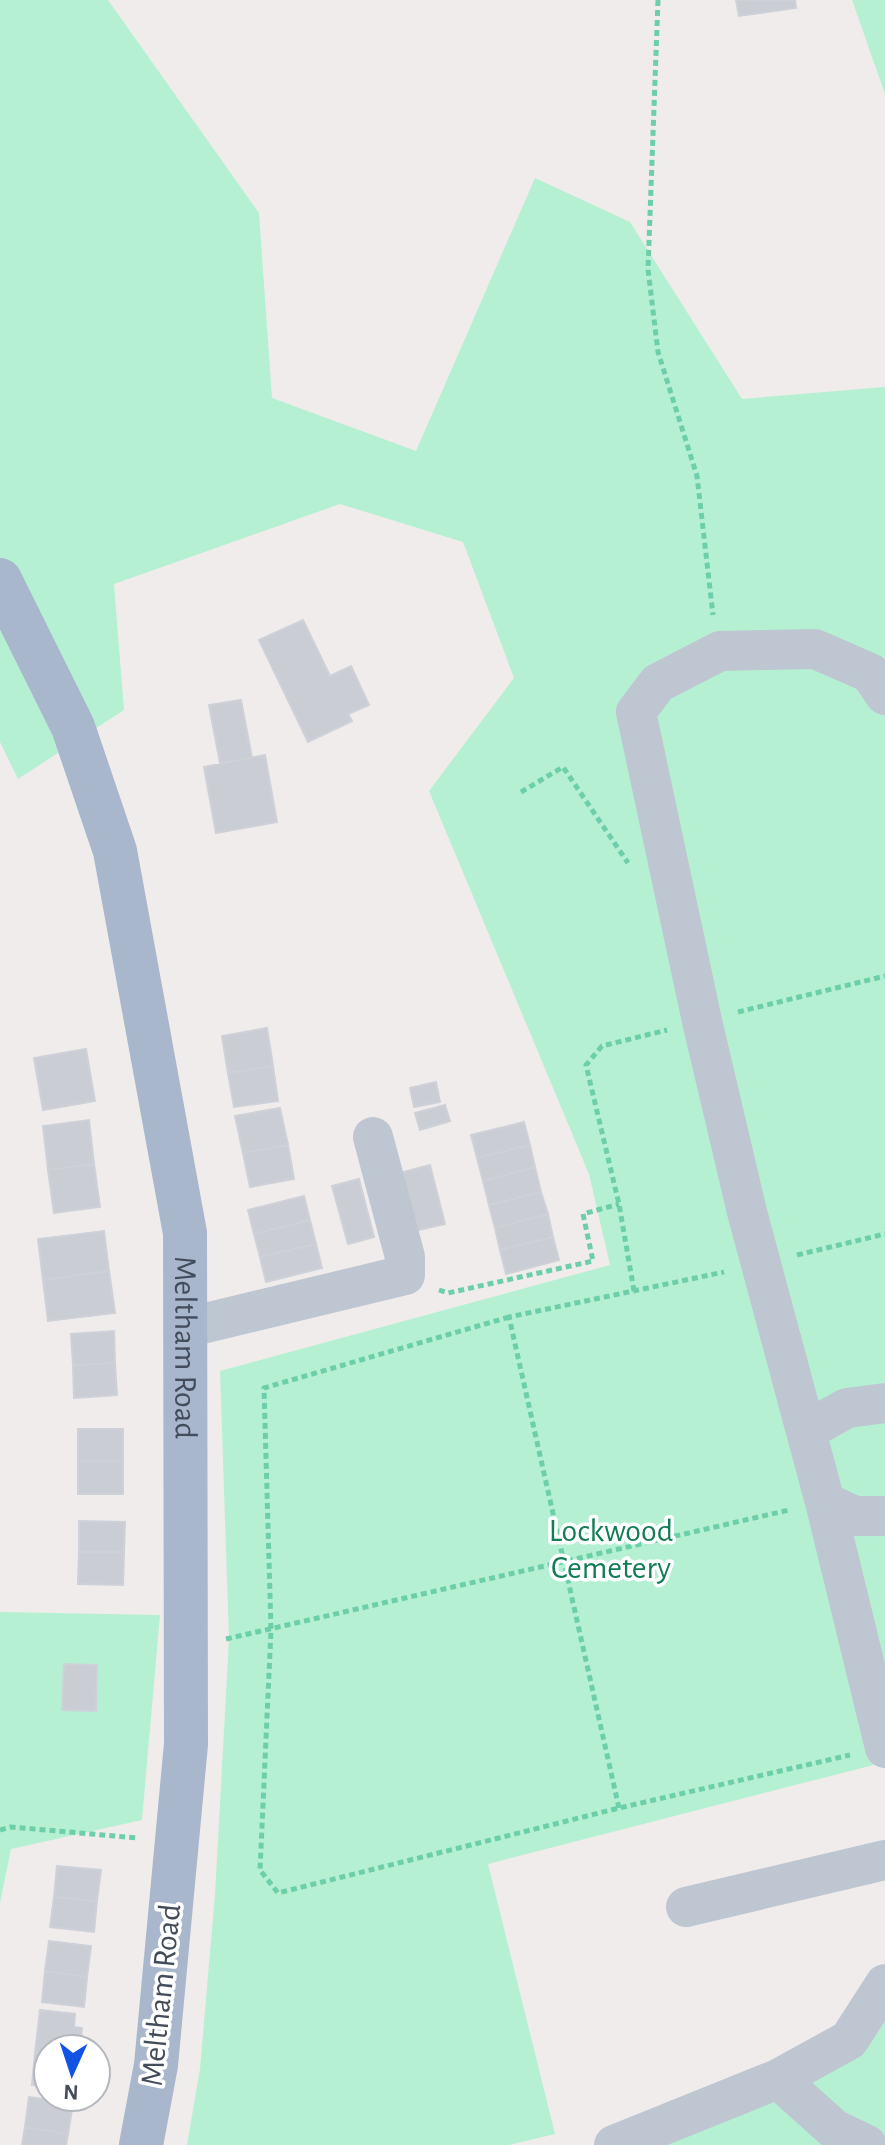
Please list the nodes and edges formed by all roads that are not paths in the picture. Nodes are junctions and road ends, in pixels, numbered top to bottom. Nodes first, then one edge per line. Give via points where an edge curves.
1 (0, 580) edge
2 (885, 695) edge
3 (373, 1137) dead end
4 (185, 1328) junction
5 (885, 1403) edge
6 (806, 1431) junction
7 (825, 1502) junction
8 (885, 1516) edge
9 (885, 1747) edge
10 (885, 1860) edge
11 (686, 1907) dead end
12 (885, 1984) edge
13 (778, 2079) junction
14 (141, 2145) edge
15 (614, 2145) edge
16 (867, 2145) edge

1 - 4 main road, Meltham Road via 73,727 115,851 185,1233
2 - 6 lane via 870,673 815,649 720,651 658,683 636,712 702,1021
3 - 4 lane via 405,1257 405,1275
4 - 14 main road, Meltham Road via 186,1744 156,2065
5 - 6 lane via 847,1408
6 - 7 lane
7 - 8 lane via 855,1516
7 - 9 lane
10 - 11 lane
12 - 13 lane via 849,2040
13 - 15 lane
13 - 16 lane via 834,2129

